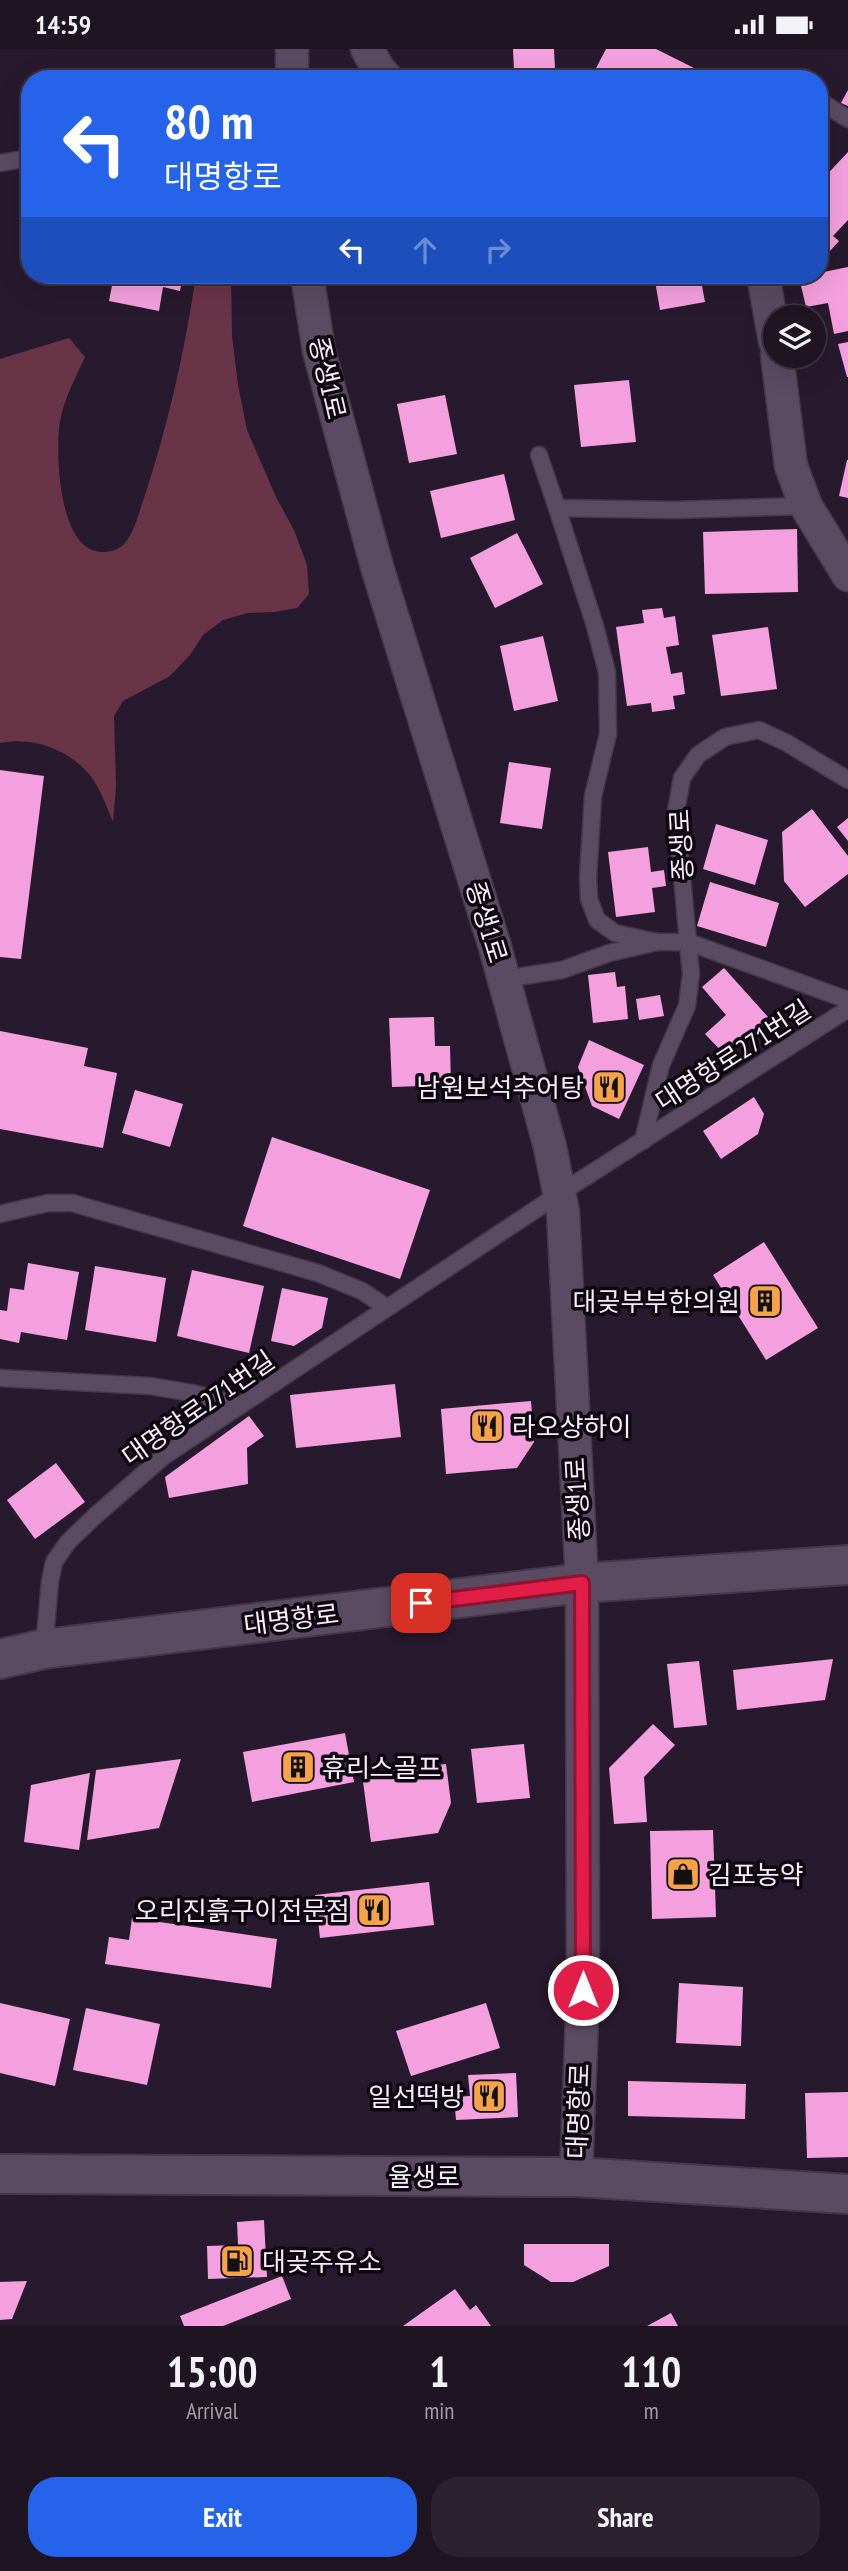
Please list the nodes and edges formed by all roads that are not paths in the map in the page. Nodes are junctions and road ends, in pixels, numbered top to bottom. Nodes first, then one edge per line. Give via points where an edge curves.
1 (292, 49) edge
2 (367, 49) edge
3 (292, 70) edge
4 (379, 70) edge
5 (828, 106) edge
6 (848, 119) edge
7 (21, 160) edge
8 (0, 163) edge
9 (308, 284) edge
10 (765, 284) edge
11 (768, 305) edge
12 (779, 368) edge
13 (539, 455) dead end
14 (806, 506) junction
15 (557, 508) junction
16 (836, 536) edge
17 (848, 575) edge
18 (848, 780) edge
19 (657, 942) junction
20 (688, 942) junction
21 (503, 979) junction
22 (848, 1000) edge
23 (848, 1009) edge
24 (643, 1141) junction
25 (559, 1194) junction
26 (0, 1214) edge
27 (386, 1307) junction
28 (0, 1378) edge
29 (238, 1405) junction
30 (848, 1565) edge
31 (582, 1583) junction
32 (44, 1649) junction
33 (0, 1659) edge
34 (0, 2174) edge
35 (576, 2177) junction
36 (848, 2194) edge

1 - 3 street
2 - 4 street
5 - 6 lane
7 - 8 lane
9 - 21 street, 종생1로 via 319,351 377,568
10 - 11 street
12 - 14 street via 791,466
13 - 15 lane
14 - 15 lane
14 - 16 street
15 - 19 lane via 607,673 608,734 593,796 589,899 597,920 615,933
16 - 17 street
18 - 20 lane, 종생로 via 759,730 725,737 698,755 682,778 676,811
19 - 20 lane
19 - 21 lane via 562,970
20 - 22 lane
20 - 24 lane, 대명항로271번길 via 687,1006 662,1065
21 - 25 street, 종생1로
23 - 24 lane, 대명항로271번길
24 - 25 lane, 대명항로271번길
25 - 27 lane, 대명항로271번길
25 - 31 street, 종생1로
26 - 27 lane via 48,1203 72,1203 318,1273 362,1291
27 - 29 lane, 대명항로271번길
28 - 29 lane via 150,1386
29 - 32 lane, 대명항로271번길 via 164,1456 68,1542 54,1562
30 - 31 main road, 대명항로
31 - 32 main road, 대명항로
31 - 35 street, 대명항로 via 583,1990
32 - 33 main road, 대명항로
34 - 35 main road, 율생로
35 - 36 main road, 율생로

